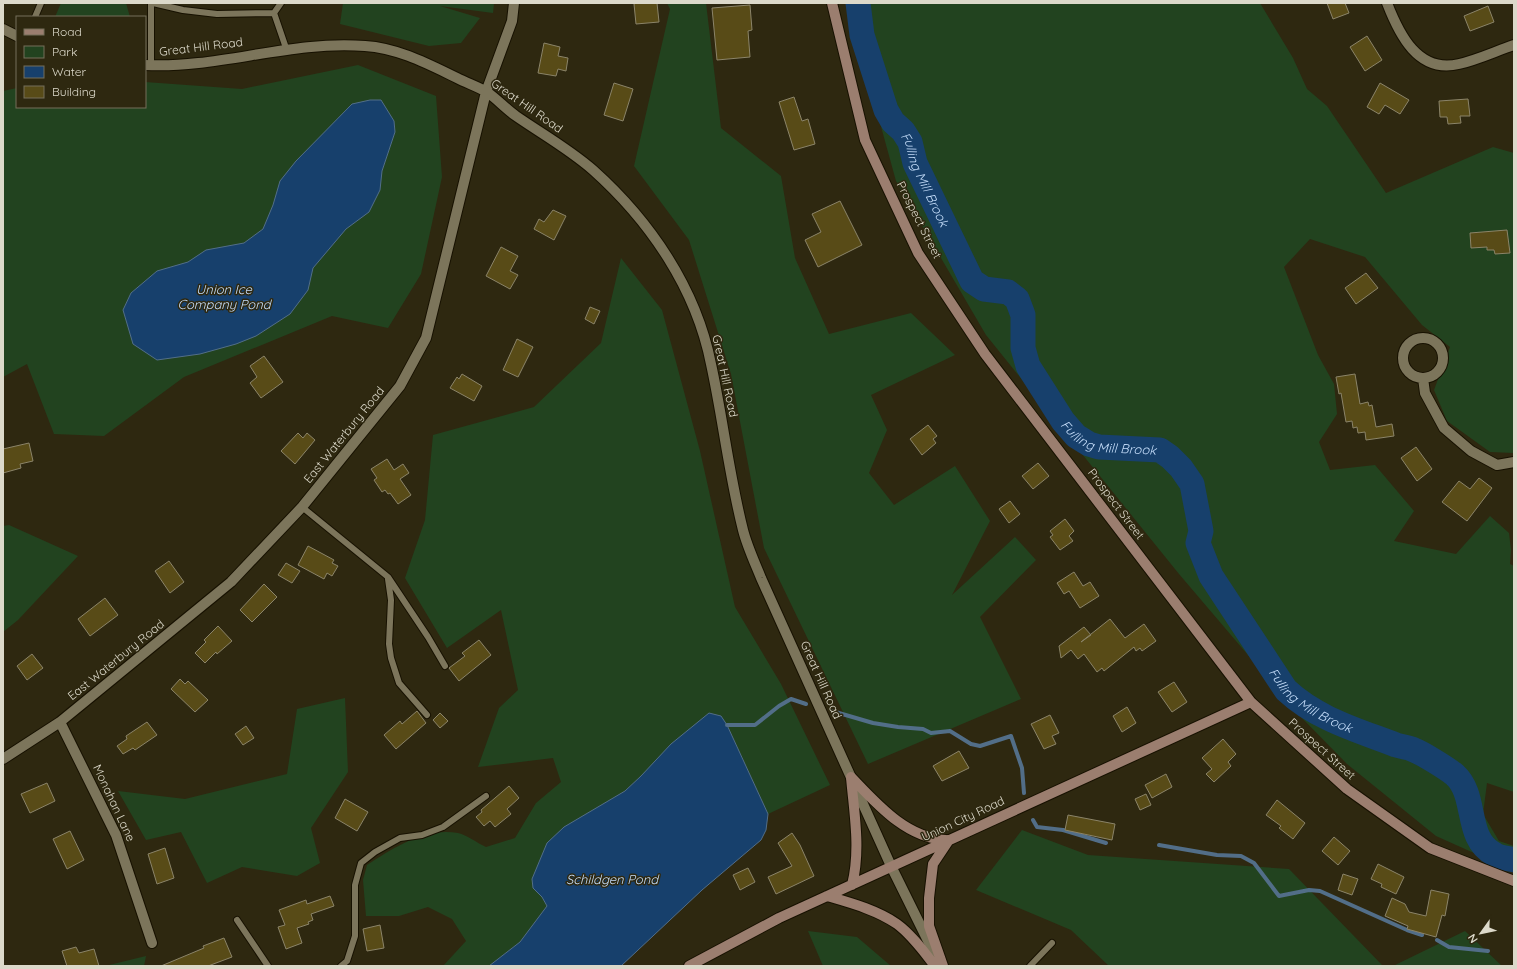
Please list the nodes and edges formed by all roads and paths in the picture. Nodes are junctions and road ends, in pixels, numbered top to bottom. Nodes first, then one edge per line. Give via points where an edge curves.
1 (41, 3) edge
2 (152, 3) edge
3 (281, 3) edge
4 (514, 3) edge
5 (832, 3) edge
6 (1387, 3) edge
7 (274, 13) junction
8 (35, 16) edge
9 (3, 29) edge
10 (16, 36) edge
11 (1514, 45) edge
12 (286, 48) junction
13 (148, 66) edge
14 (486, 92) junction
15 (1422, 378) dead end
16 (1514, 462) edge
17 (302, 507) junction
18 (388, 577) junction
19 (445, 666) dead end
20 (1251, 702) junction
21 (427, 715) dead end
22 (60, 722) junction
23 (3, 759) edge
24 (851, 777) junction
25 (486, 796) dead end
26 (949, 840) junction
27 (891, 866) junction
28 (1514, 881) edge
29 (852, 885) junction
30 (828, 896) junction
31 (237, 920) dead end
32 (152, 943) dead end
33 (1052, 943) dead end
34 (268, 966) edge
35 (341, 966) edge
36 (690, 966) edge
37 (935, 966) edge
38 (942, 966) edge
39 (1030, 966) edge

1 - 8 lane
2 - 7 lane via 217,14
2 - 13 lane
3 - 7 lane
4 - 14 street, East Waterbury Road via 512,21
5 - 20 main road, Prospect Street via 865,140 918,253 985,354
6 - 11 street via 1395,25 1412,51 1438,65 1458,64
7 - 12 lane
9 - 10 street
12 - 13 street, Great Hill Road via 187,64
12 - 14 street, Great Hill Road via 340,44 397,51
14 - 17 street, East Waterbury Road via 426,338 400,386
14 - 24 street, Great Hill Road via 598,175 646,226 666,253 684,286 698,318 711,361 744,533 761,578
15 - 16 street via 1425,393 1444,428 1471,451 1498,465
17 - 18 lane
17 - 22 street, East Waterbury Road via 231,582
18 - 19 lane
18 - 21 lane via 391,600 391,658 399,683
20 - 26 main road, Union City Road
20 - 28 main road, Prospect Street via 1347,788 1430,848
22 - 23 street, East Waterbury Road
22 - 32 street, Monahan Lane via 116,835
24 - 26 main road via 881,808 913,832 932,839
24 - 27 street, Great Hill Road
24 - 29 main road via 857,843
25 - 35 lane via 443,827 422,835 400,838 361,863 355,886 355,936 347,961
26 - 27 main road, Union City Road
26 - 38 main road via 933,864 929,898 929,926
27 - 29 main road, Union City Road
27 - 38 street, Great Hill Road
29 - 30 main road, Union City Road
30 - 36 main road, Union City Road via 779,918
30 - 37 main road via 861,906 897,925 912,938
31 - 34 lane
33 - 39 lane

